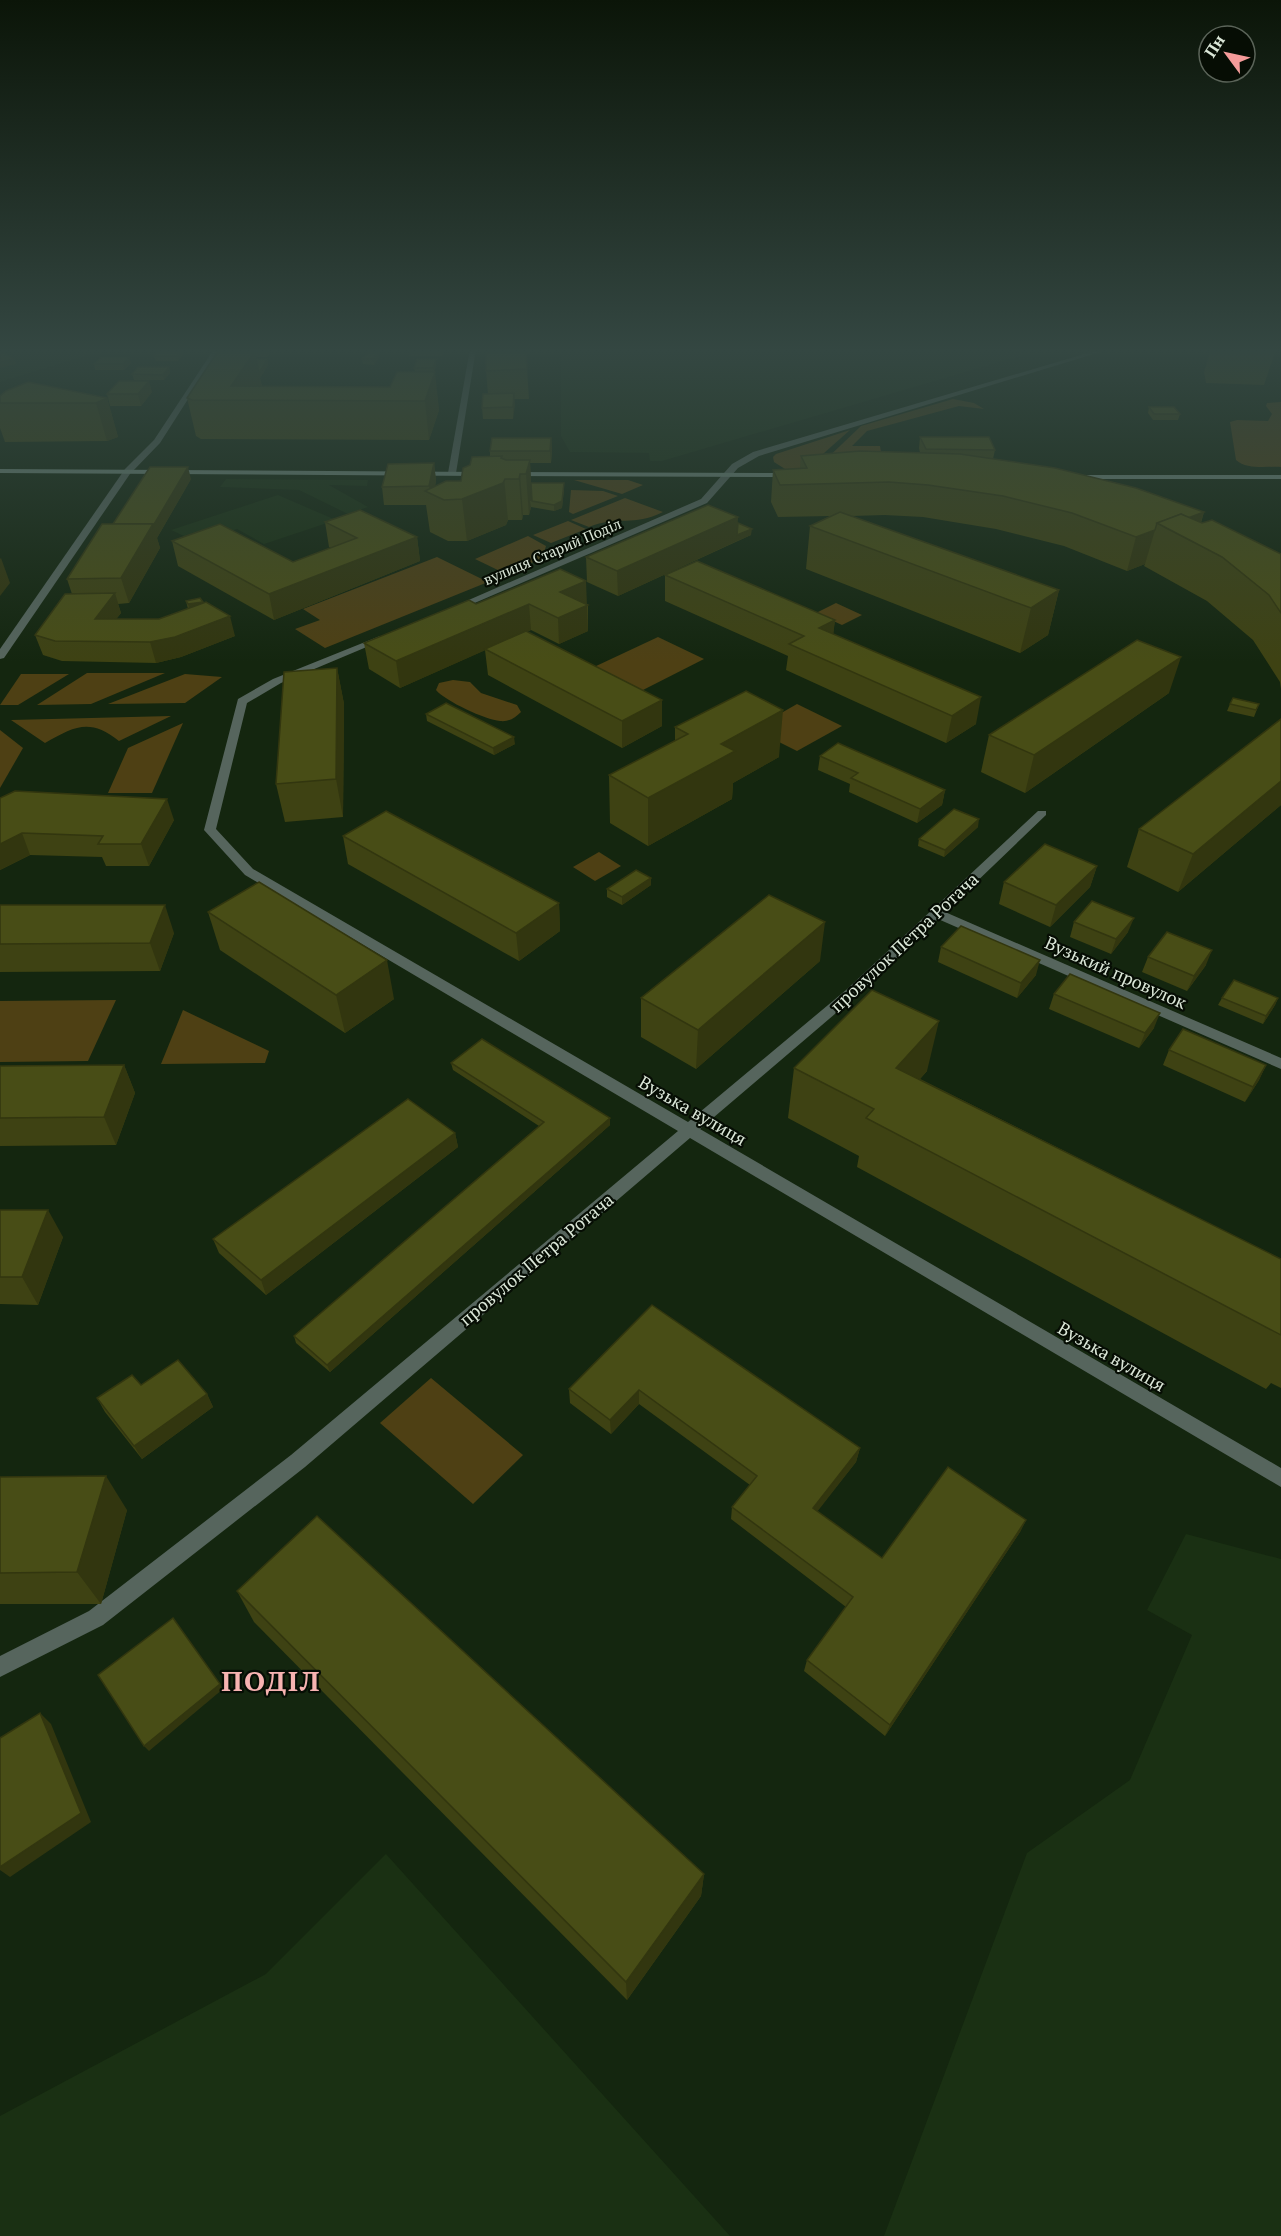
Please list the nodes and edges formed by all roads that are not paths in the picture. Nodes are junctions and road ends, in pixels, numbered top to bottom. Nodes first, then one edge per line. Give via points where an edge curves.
1 (146, 453) edge
2 (455, 453) edge
3 (758, 453) edge
4 (0, 471) edge
5 (128, 471) junction
6 (452, 473) junction
7 (488, 474) edge
8 (500, 474) edge
9 (726, 475) junction
10 (804, 475) edge
11 (1057, 477) edge
12 (1281, 477) edge
13 (440, 614) edge
14 (397, 632) edge
15 (0, 656) edge
16 (1042, 813) dead end
17 (936, 913) junction
18 (1281, 1064) edge
19 (688, 1130) junction
20 (1281, 1478) edge
21 (0, 1667) edge

1 - 5 street
2 - 6 street
3 - 9 street, вулиця Старий Поділ via 744,459
4 - 5 main road
5 - 6 main road
5 - 15 street
6 - 7 main road
8 - 9 main road
9 - 10 main road
9 - 13 street, вулиця Старий Поділ via 704,501
11 - 12 main road
14 - 19 street, Вузька вулиця via 277,681 242,701 210,830 249,872
16 - 17 street, провулок Петра Ротача
17 - 18 street, Вузький провулок
17 - 19 street, провулок Петра Ротача via 851,993
19 - 20 street, Вузька вулиця
19 - 21 street, провулок Петра Ротача via 289,1468 96,1618

